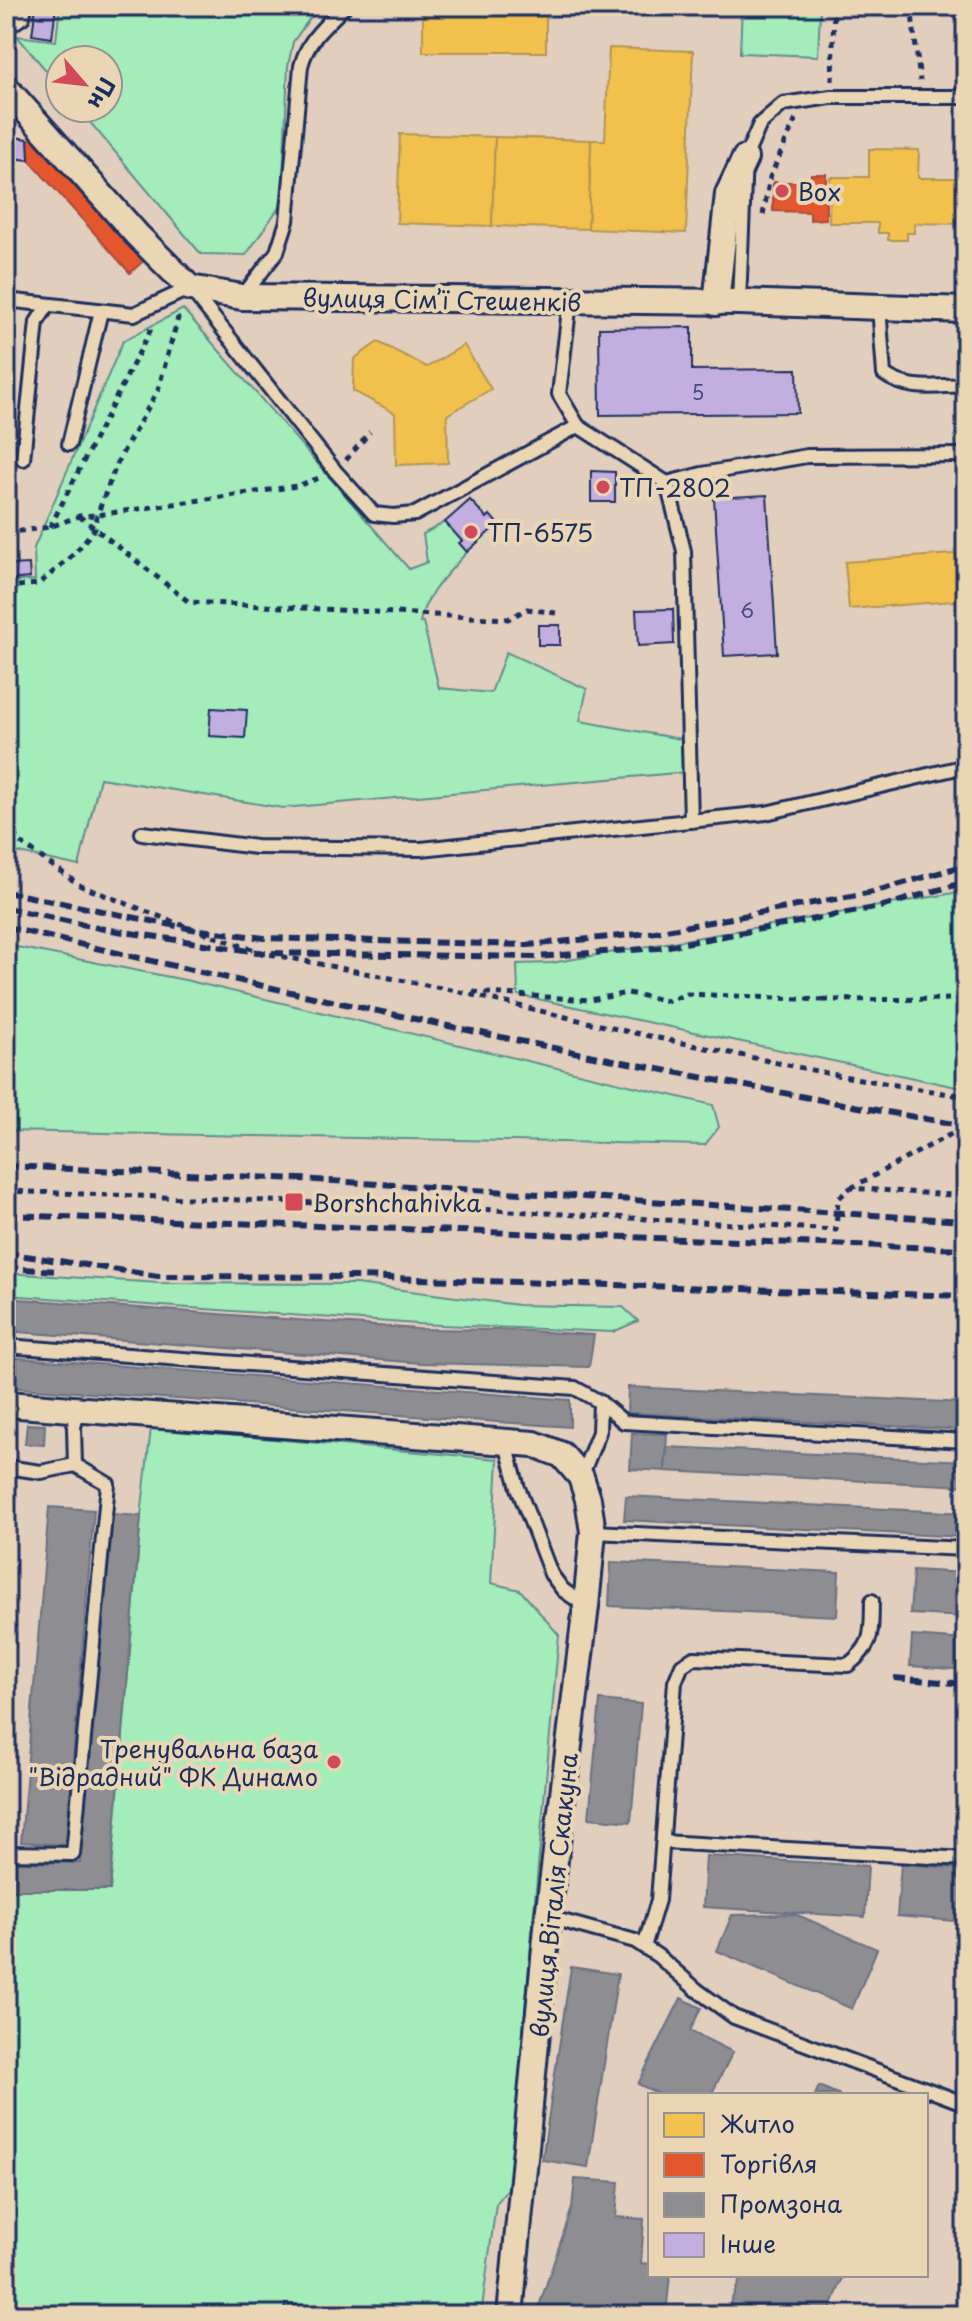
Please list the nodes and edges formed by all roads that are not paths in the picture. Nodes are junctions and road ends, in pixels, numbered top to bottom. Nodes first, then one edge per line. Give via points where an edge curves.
1 (25, 6) edge
2 (345, 6) edge
3 (6, 28) edge
4 (6, 88) edge
5 (966, 97) edge
6 (745, 158) joint
7 (190, 288) junction
8 (242, 297) junction
9 (6, 300) edge
10 (570, 301) junction
11 (728, 303) junction
12 (48, 305) junction
13 (879, 307) junction
14 (966, 310) edge
15 (101, 311) junction
16 (966, 385) edge
17 (578, 426) junction
18 (69, 444) dead end
19 (966, 455) edge
20 (23, 459) dead end
21 (667, 483) junction
22 (966, 766) edge
23 (691, 821) junction
24 (142, 833) dead end
25 (6, 1346) edge
26 (600, 1402) junction
27 (6, 1404) edge
28 (79, 1408) junction
29 (505, 1440) junction
30 (966, 1441) edge
31 (75, 1465) junction
32 (6, 1467) edge
33 (581, 1477) junction
34 (593, 1532) junction
35 (966, 1549) edge
36 (872, 1601) dead end
37 (586, 1606) junction
38 (663, 1842) junction
39 (6, 1853) edge
40 (966, 1859) edge
41 (548, 1917) junction
42 (644, 1947) junction
43 (966, 2104) edge
44 (510, 2315) edge

1 - 3 lane via 23,17
2 - 8 lane via 305,49 287,221 277,252
4 - 7 street
5 - 6 lane via 831,97 783,104 760,124
6 - 11 street via 728,194
7 - 8 street, вулиця Сімʼї Стешенків
7 - 15 lane via 134,314
7 - 17 lane via 374,514 415,514
8 - 10 street, вулиця Сімʼї Стешенків
9 - 12 lane
10 - 11 street, вулиця Сімʼї Стешенків
10 - 17 lane via 559,394
11 - 13 street, вулиця Сімʼї Стешенків
12 - 15 lane
12 - 20 lane via 37,322
13 - 14 street, вулиця Сімʼї Стешенків
13 - 16 lane via 884,374 911,387
15 - 18 lane
17 - 21 lane
19 - 21 lane via 807,456
21 - 23 lane via 684,551
22 - 23 lane via 766,813
23 - 24 lane via 421,849 256,847
25 - 26 lane via 575,1388
26 - 30 lane via 624,1422
26 - 33 lane via 599,1432
27 - 28 street
28 - 29 street
28 - 31 lane
29 - 33 street via 562,1455
29 - 37 lane via 551,1574
31 - 32 lane via 41,1472
31 - 39 lane via 108,1484 73,1854
33 - 34 street, вулиця Віталія Скакуна
34 - 35 lane
34 - 37 street, вулиця Віталія Скакуна
36 - 38 lane via 870,1644 848,1665 694,1658 682,1665 675,1682
37 - 41 street, вулиця Віталія Скакуна
38 - 40 lane
38 - 42 lane via 658,1900
41 - 42 lane
41 - 44 street, вулиця Віталія Скакуна
42 - 43 lane via 734,2017

